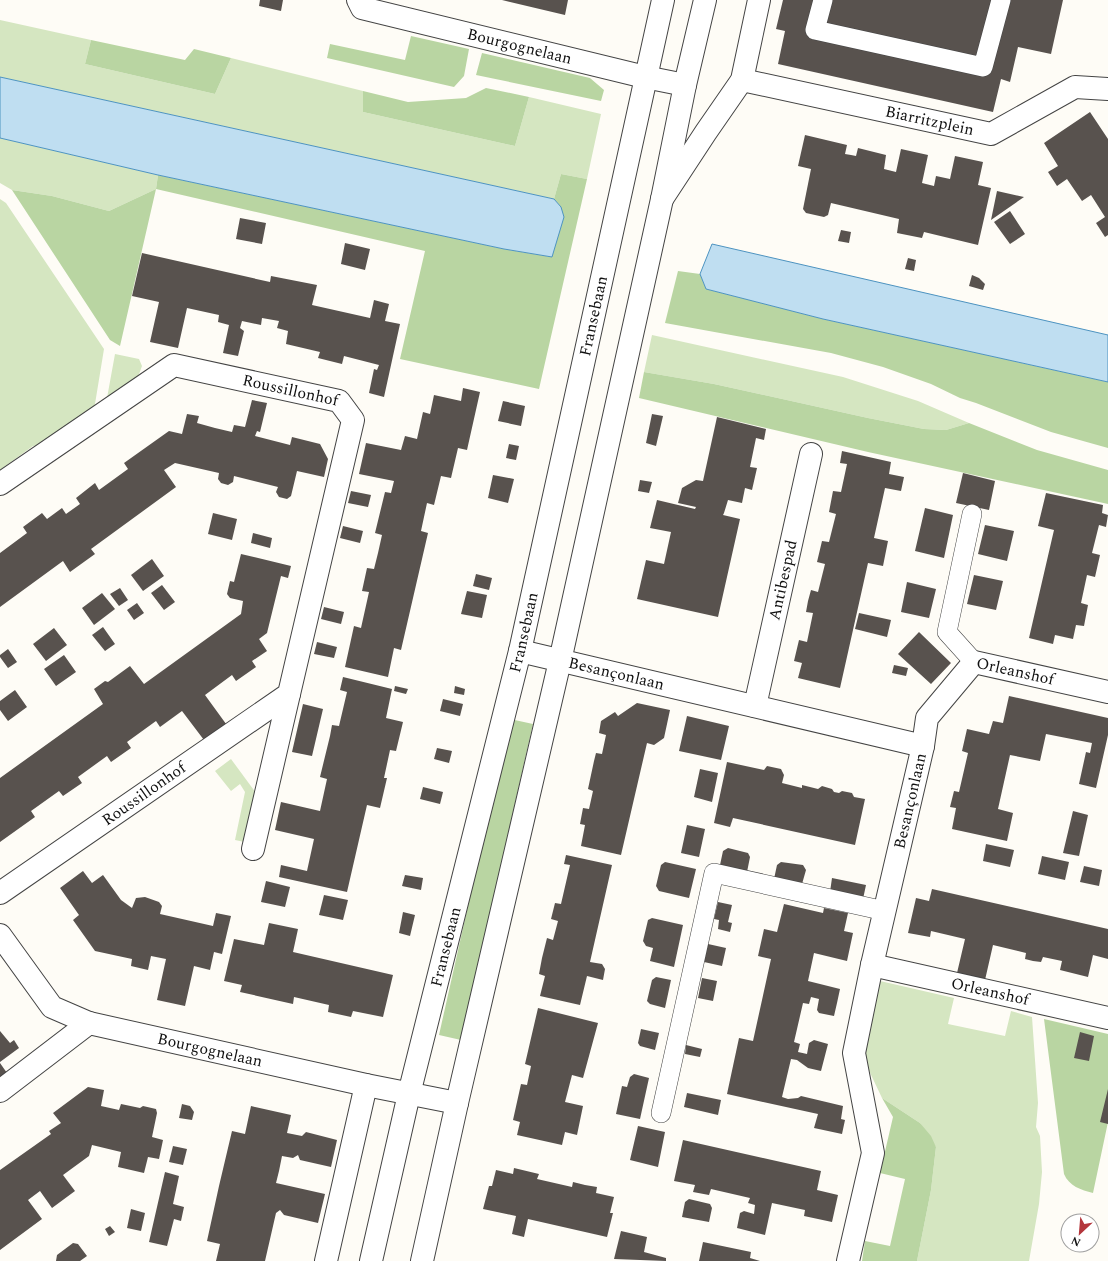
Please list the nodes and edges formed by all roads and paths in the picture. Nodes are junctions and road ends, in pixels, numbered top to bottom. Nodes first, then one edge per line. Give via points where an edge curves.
1 (358, 0) edge
2 (663, 0) edge
3 (705, 0) edge
4 (759, 0) edge
5 (823, 0) edge
6 (1001, 0) edge
7 (645, 77) junction
8 (742, 80) junction
9 (685, 85) junction
10 (1108, 89) edge
11 (662, 199) junction
12 (810, 454) dead end
13 (0, 484) edge
14 (972, 514) dead end
15 (520, 651) junction
16 (560, 661) junction
17 (974, 662) junction
18 (1108, 692) edge
19 (289, 694) junction
20 (756, 706) junction
21 (923, 746) junction
22 (254, 849) dead end
23 (0, 893) edge
24 (885, 911) junction
25 (0, 935) edge
26 (872, 965) junction
27 (1108, 1018) edge
28 (89, 1023) junction
29 (366, 1085) junction
30 (0, 1091) edge
31 (408, 1094) junction
32 (457, 1103) junction
33 (661, 1113) dead end
34 (326, 1261) edge
35 (371, 1261) edge
36 (422, 1261) edge
37 (848, 1261) edge

1 - 7 street, Bourgognelaan via 362,8
2 - 7 street, Fransebaan
3 - 9 street
4 - 8 street
5 - 6 lane via 815,30 983,67
7 - 9 street, Bourgognelaan
7 - 15 street, Fransebaan
8 - 10 street, Biarritzplein via 991,134 1075,87
8 - 11 street
9 - 11 street
11 - 16 street
12 - 20 street, Antibespad
13 - 19 street, Roussillonhof via 174,364 339,401 353,420
14 - 17 lane via 947,632
15 - 16 street, Besançonlaan
15 - 31 street, Fransebaan
16 - 20 street, Besançonlaan
16 - 32 street
17 - 18 street, Orleanshof
17 - 21 street, Orleanshof via 927,718
19 - 22 street, Roussillonhof
19 - 23 street, Roussillonhof
20 - 21 street, Besançonlaan
21 - 24 street, Besançonlaan
24 - 26 street, Besançonlaan
24 - 33 lane via 714,873
25 - 28 street, Bourgognelaan via 52,1007
26 - 27 street, Orleanshof
26 - 37 street, Besançonlaan via 854,1053 873,1153
28 - 29 street, Bourgognelaan
28 - 30 street
29 - 31 street, Bourgognelaan
29 - 34 street
31 - 32 street, Bourgognelaan
31 - 35 street, Fransebaan
32 - 36 street

